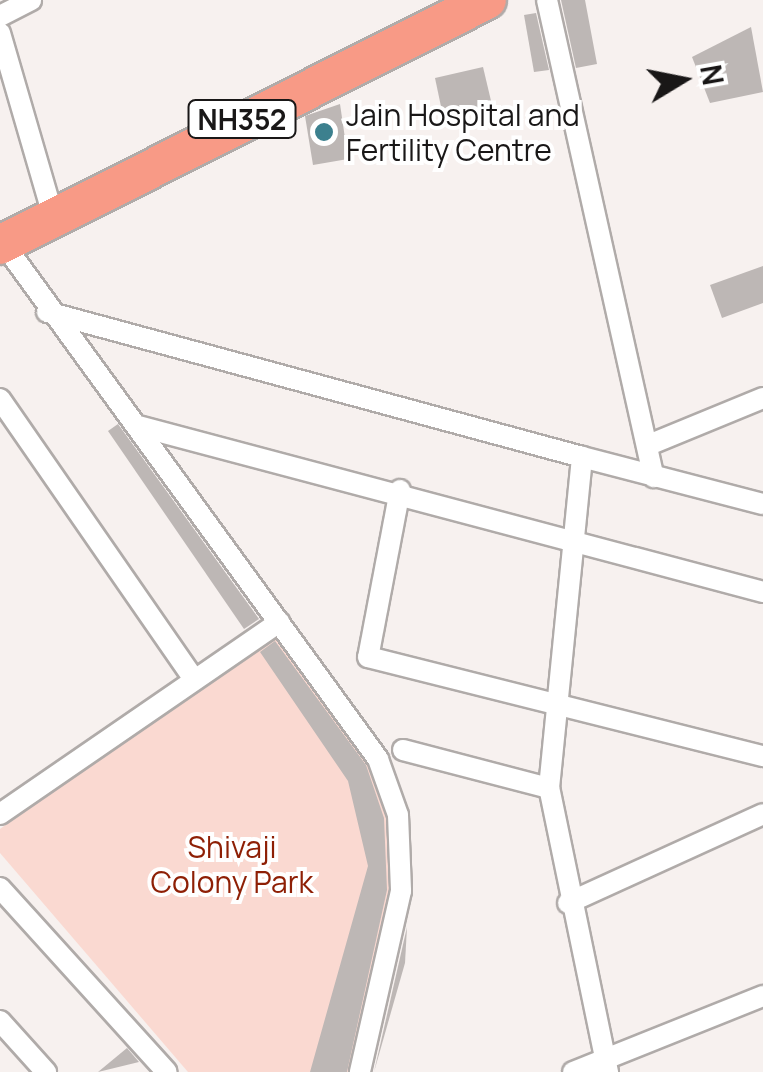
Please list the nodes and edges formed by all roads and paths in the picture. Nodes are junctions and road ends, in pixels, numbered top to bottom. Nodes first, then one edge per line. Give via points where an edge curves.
1 (31, 0) edge
2 (487, 0) edge
3 (547, 0) edge
4 (0, 16) edge
5 (0, 34) edge
6 (53, 216) junction
7 (1, 244) edge
8 (47, 312) junction
9 (763, 398) edge
10 (0, 399) edge
11 (138, 426) junction
12 (651, 444) junction
13 (582, 457) junction
14 (654, 477) junction
15 (400, 490) junction
16 (763, 504) edge
17 (567, 539) junction
18 (763, 592) edge
19 (279, 622) junction
20 (193, 678) junction
21 (551, 710) junction
22 (403, 750) dead end
23 (763, 756) edge
24 (549, 788) junction
25 (0, 814) edge
26 (763, 814) edge
27 (0, 888) edge
28 (568, 903) junction
29 (763, 996) edge
30 (0, 1021) edge
31 (606, 1067) edge
32 (46, 1072) edge
33 (168, 1072) edge
34 (360, 1072) edge
35 (574, 1072) edge

1 - 4 street
2 - 6 highway, NH352
3 - 12 street
5 - 6 street
6 - 7 highway, NH352
7 - 8 street
8 - 11 street
8 - 13 street
9 - 12 street
10 - 20 street
11 - 15 street
11 - 19 street
12 - 14 street
13 - 14 street
13 - 17 street
14 - 16 street
15 - 17 street
15 - 21 street via 365,655
17 - 18 street
17 - 21 street
19 - 20 street
19 - 34 street via 371,746 398,815 400,891
20 - 25 street
21 - 23 street
21 - 24 street
22 - 24 street
24 - 28 street
26 - 28 street
27 - 33 street
28 - 31 street
29 - 31 street
30 - 32 street
31 - 35 street

